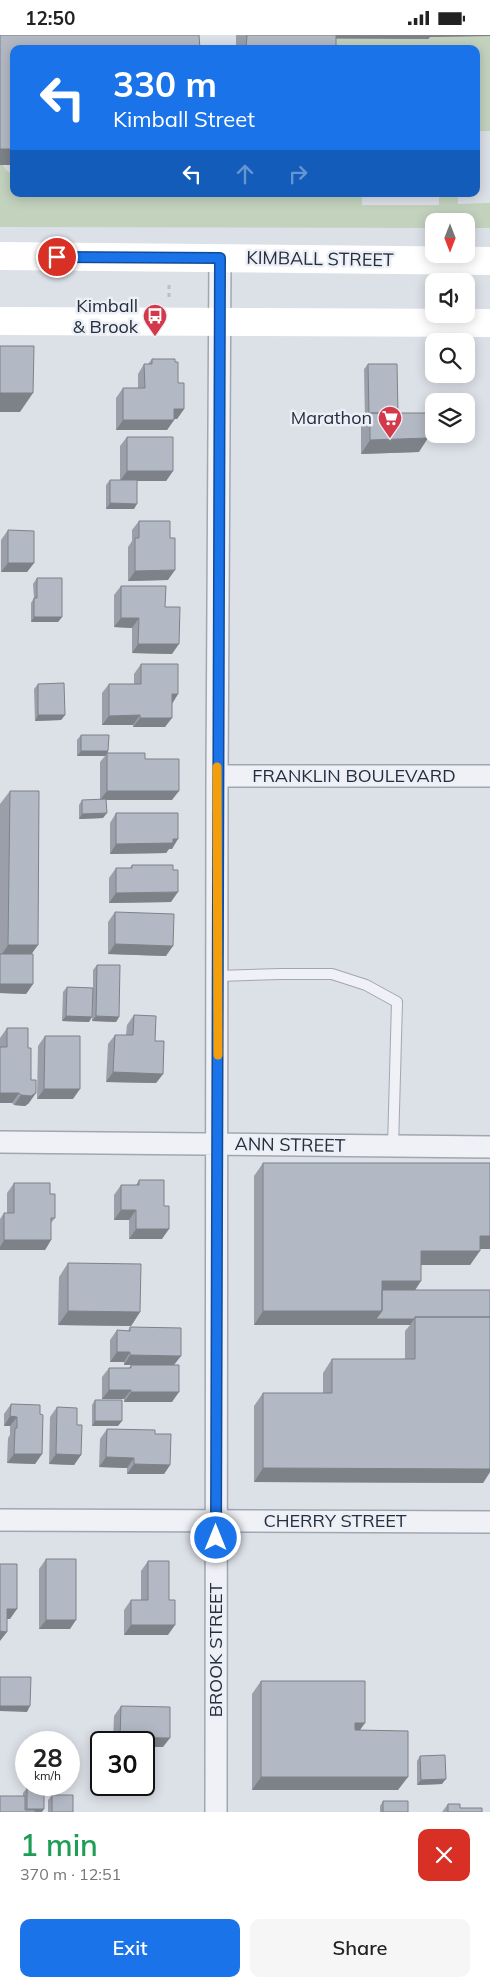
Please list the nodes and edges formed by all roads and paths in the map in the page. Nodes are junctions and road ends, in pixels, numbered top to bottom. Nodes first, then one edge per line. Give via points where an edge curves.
1 (0, 256) edge
2 (220, 258) junction
3 (490, 261) edge
4 (170, 277) dead end
5 (169, 300) dead end
6 (0, 321) edge
7 (220, 322) junction
8 (490, 323) edge
9 (490, 776) edge
10 (217, 777) junction
11 (218, 976) junction
12 (0, 1142) edge
13 (218, 1144) junction
14 (393, 1147) junction
15 (490, 1147) edge
16 (0, 1520) edge
17 (216, 1520) junction
18 (490, 1523) edge
19 (216, 1812) edge

1 - 2 main road, KIMBALL STREET
2 - 3 main road, KIMBALL STREET
2 - 7 street, BROOK STREET
4 - 5 path
6 - 7 main road
7 - 8 main road
7 - 10 street, BROOK STREET
9 - 10 street, FRANKLIN BOULEVARD
10 - 11 street, BROOK STREET
11 - 13 street, BROOK STREET
11 - 14 lane via 332,975 366,985 397,1002
12 - 13 street, ANN STREET
13 - 14 street, ANN STREET
13 - 17 street, BROOK STREET
14 - 15 street, ANN STREET
16 - 17 street, CHERRY STREET
17 - 18 street, CHERRY STREET
17 - 19 street, BROOK STREET

